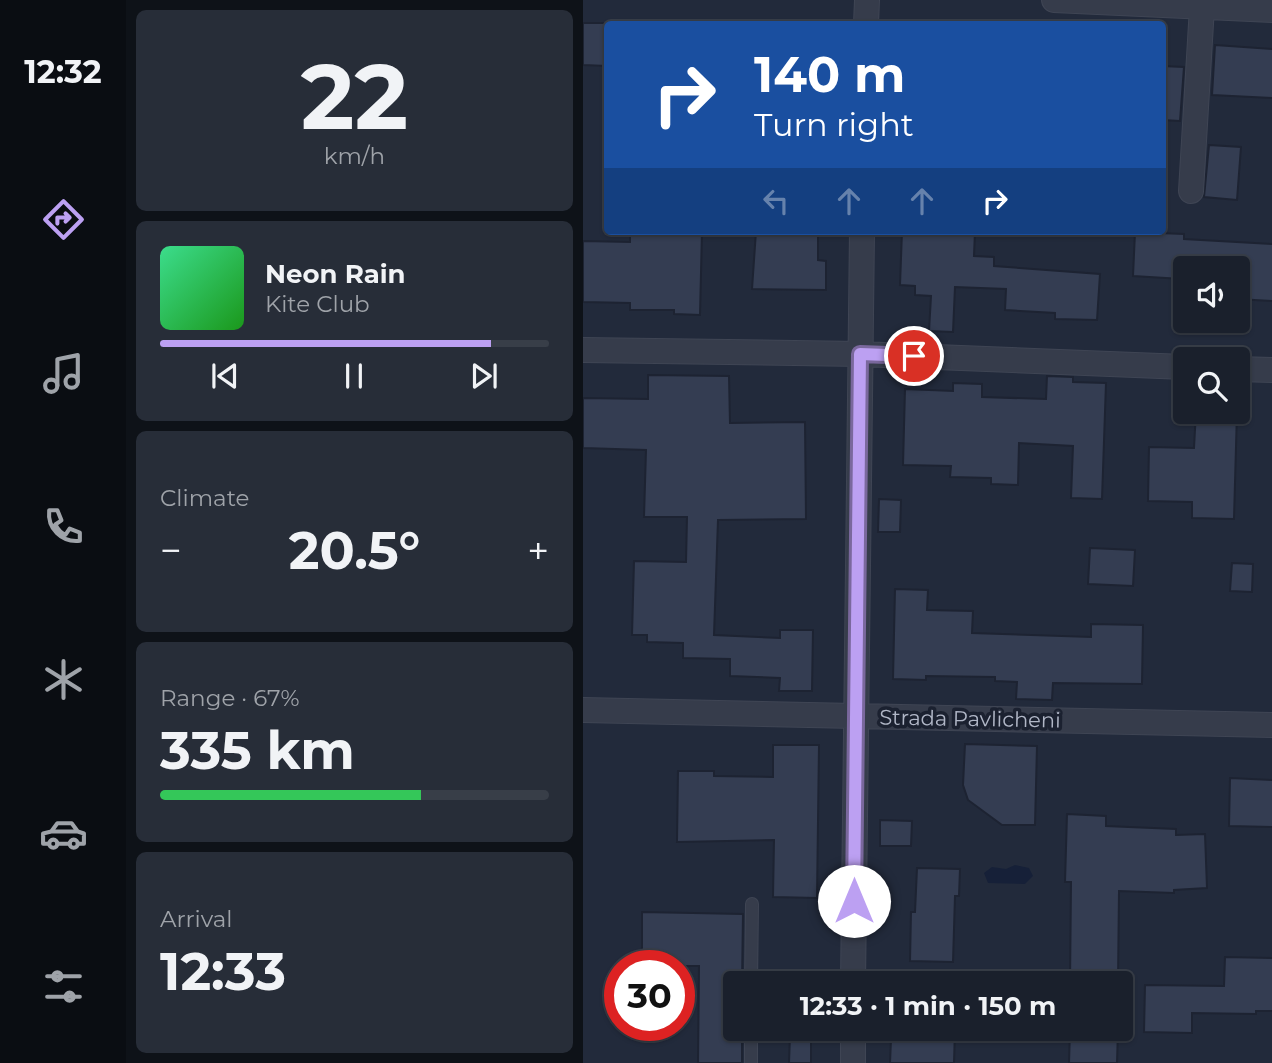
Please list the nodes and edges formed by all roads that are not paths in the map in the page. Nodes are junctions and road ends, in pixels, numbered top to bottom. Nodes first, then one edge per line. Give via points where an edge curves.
1 (867, 0) edge
2 (1054, 0) edge
3 (1202, 7) junction
4 (1272, 10) edge
5 (867, 21) edge
6 (1191, 191) dead end
7 (862, 235) edge
8 (583, 350) edge
9 (860, 354) junction
10 (1173, 367) edge
11 (1250, 369) edge
12 (1272, 370) edge
13 (583, 710) edge
14 (855, 717) junction
15 (1272, 725) edge
16 (752, 904) dead end
17 (751, 971) edge
18 (853, 971) edge
19 (751, 1041) edge
20 (853, 1041) edge
21 (751, 1063) edge
22 (853, 1063) edge

1 - 5 street
2 - 3 street
3 - 4 street
3 - 6 street
7 - 9 street
8 - 9 street
9 - 10 street
9 - 14 street
11 - 12 street
13 - 14 street, Strada Pavlicheni
14 - 15 street, Strada Pavlicheni
14 - 18 street
16 - 17 lane
19 - 21 lane
20 - 22 street

